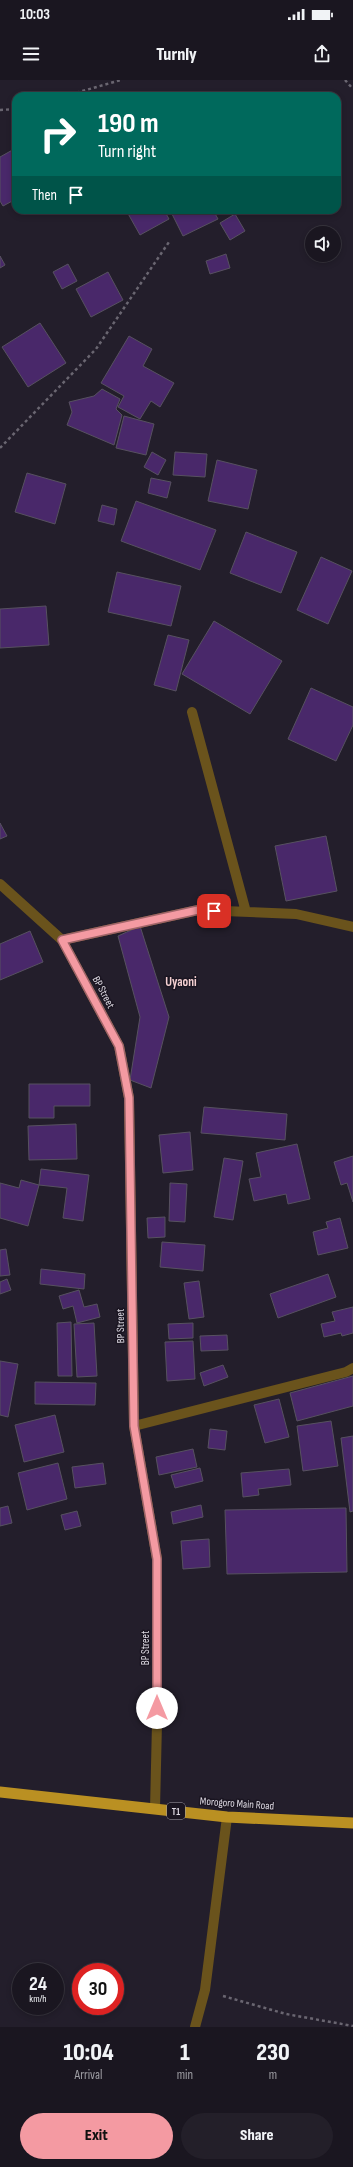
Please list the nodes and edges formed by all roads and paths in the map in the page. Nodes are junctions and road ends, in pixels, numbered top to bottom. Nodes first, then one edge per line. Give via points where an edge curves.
1 (121, 80) edge
2 (345, 80) edge
3 (353, 88) edge
4 (80, 92) edge
5 (12, 109) edge
6 (0, 110) edge
7 (169, 242) dead end
8 (0, 448) edge
9 (192, 712) dead end
10 (0, 884) edge
11 (246, 912) junction
12 (353, 927) edge
13 (62, 940) junction
14 (353, 1368) edge
15 (134, 1426) junction
16 (0, 1792) edge
17 (155, 1809) junction
18 (227, 1817) junction
19 (353, 1822) edge
20 (205, 1990) junction
21 (353, 2026) edge
22 (195, 2027) edge

1 - 4 path
2 - 3 path
5 - 6 path
7 - 8 path via 96,349
9 - 11 street
10 - 13 street, BP Street
11 - 12 street via 296,914
11 - 13 street via 198,910
13 - 15 street, BP Street via 119,1046 129,1098
14 - 15 street via 346,1372
15 - 17 street, BP Street via 157,1559
16 - 17 highway, Morogoro Main Road / T1
17 - 18 highway, Morogoro Main Road / T1
18 - 19 highway, Morogoro Main Road / T1
18 - 20 street
20 - 21 path via 286,2014
20 - 22 street

